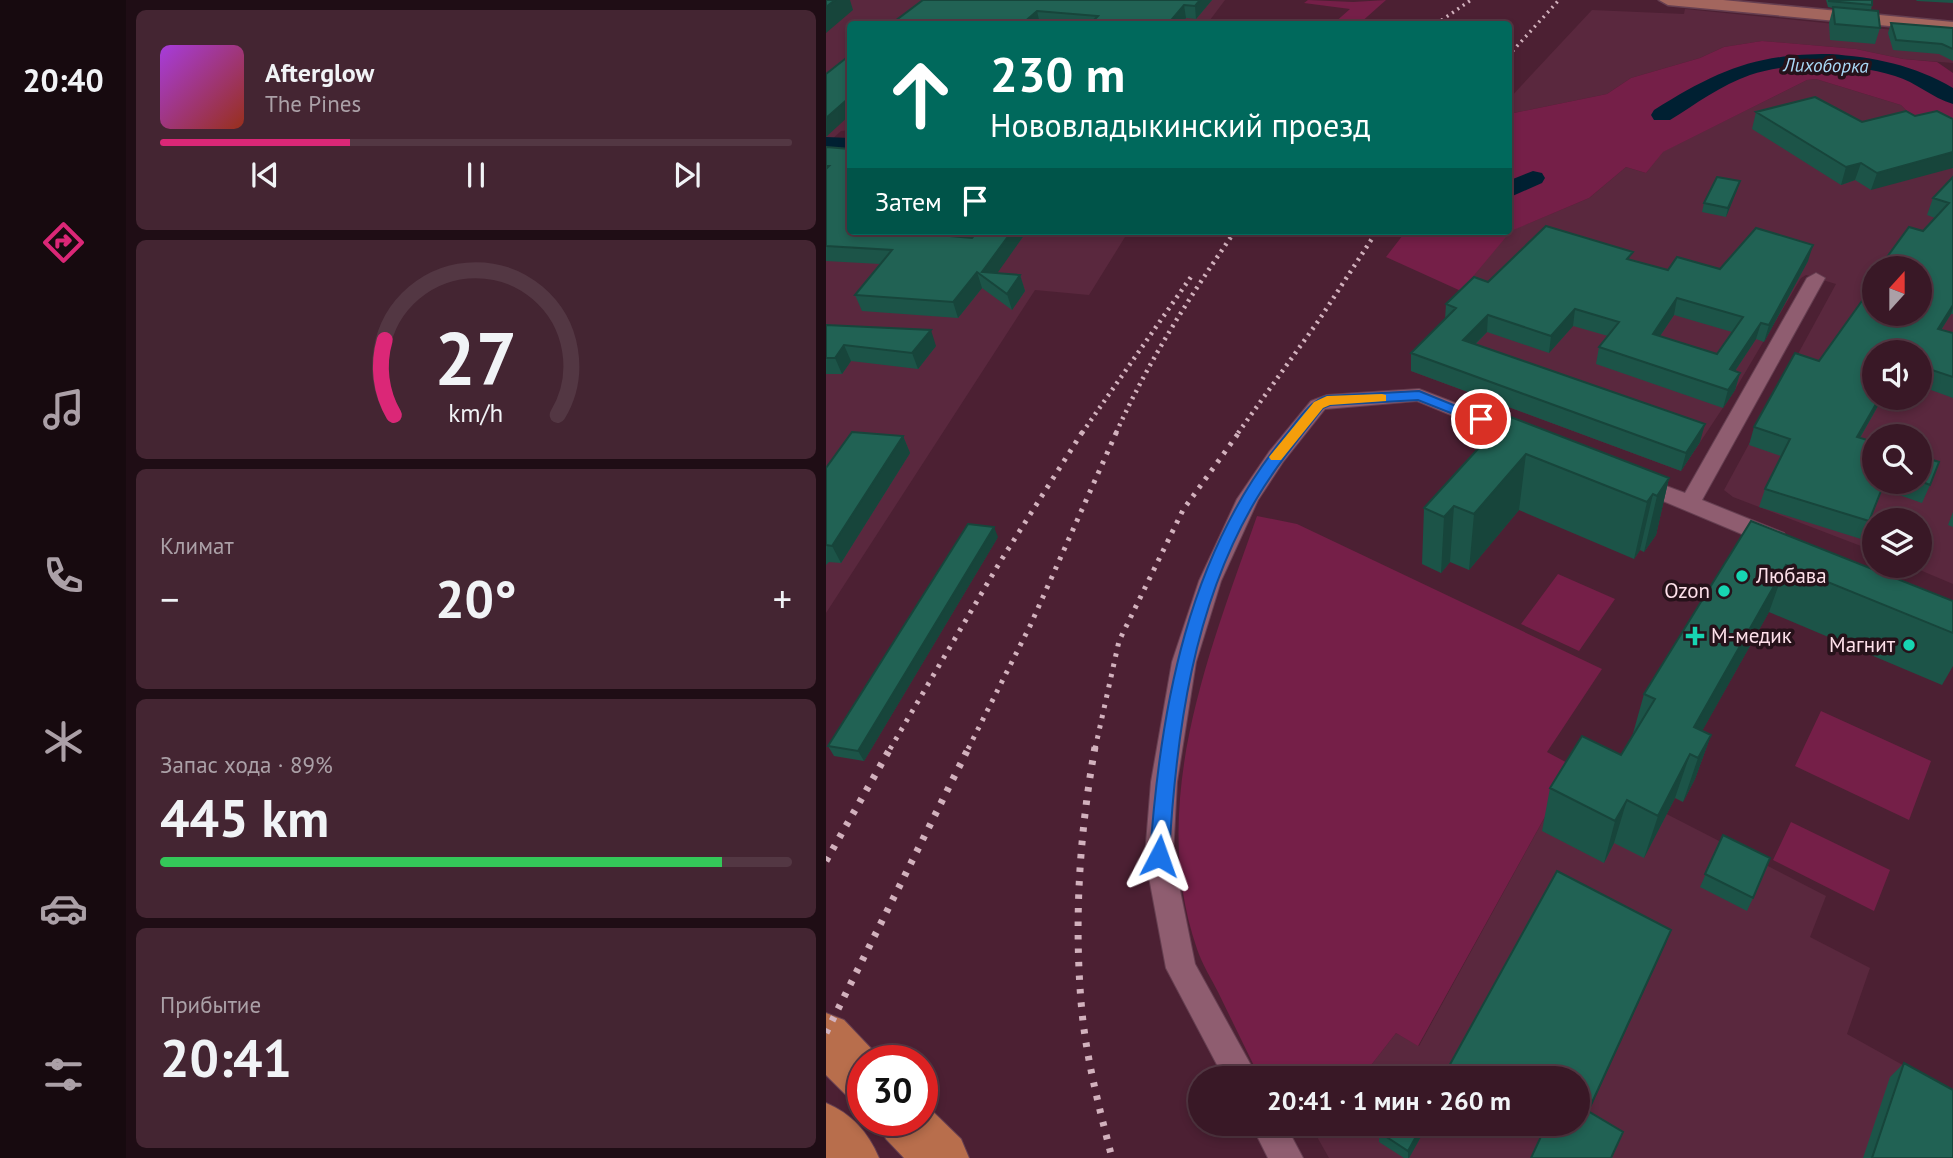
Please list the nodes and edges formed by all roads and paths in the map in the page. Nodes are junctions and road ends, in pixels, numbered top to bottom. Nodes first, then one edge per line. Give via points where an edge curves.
1 (1668, 0) edge
2 (1755, 0) edge
3 (1953, 18) edge
4 (1953, 27) edge
5 (1816, 278) dead end
6 (1542, 444) edge
7 (1616, 474) edge
8 (1690, 503) junction
9 (1791, 545) edge
10 (826, 1038) edge
11 (847, 1060) edge
12 (1235, 1066) edge
13 (826, 1130) edge
14 (921, 1136) edge
15 (1274, 1136) edge
16 (852, 1158) edge
17 (942, 1158) edge
18 (1286, 1158) edge

1 - 4 main road
2 - 3 main road
5 - 8 street
6 - 12 street via 1419,396 1327,401 1318,405 1276,457 1248,499 1210,581 1184,662 1164,782 1159,856 1181,968
7 - 8 street
8 - 9 street
10 - 11 main road
13 - 16 main road
14 - 17 main road
15 - 18 street

